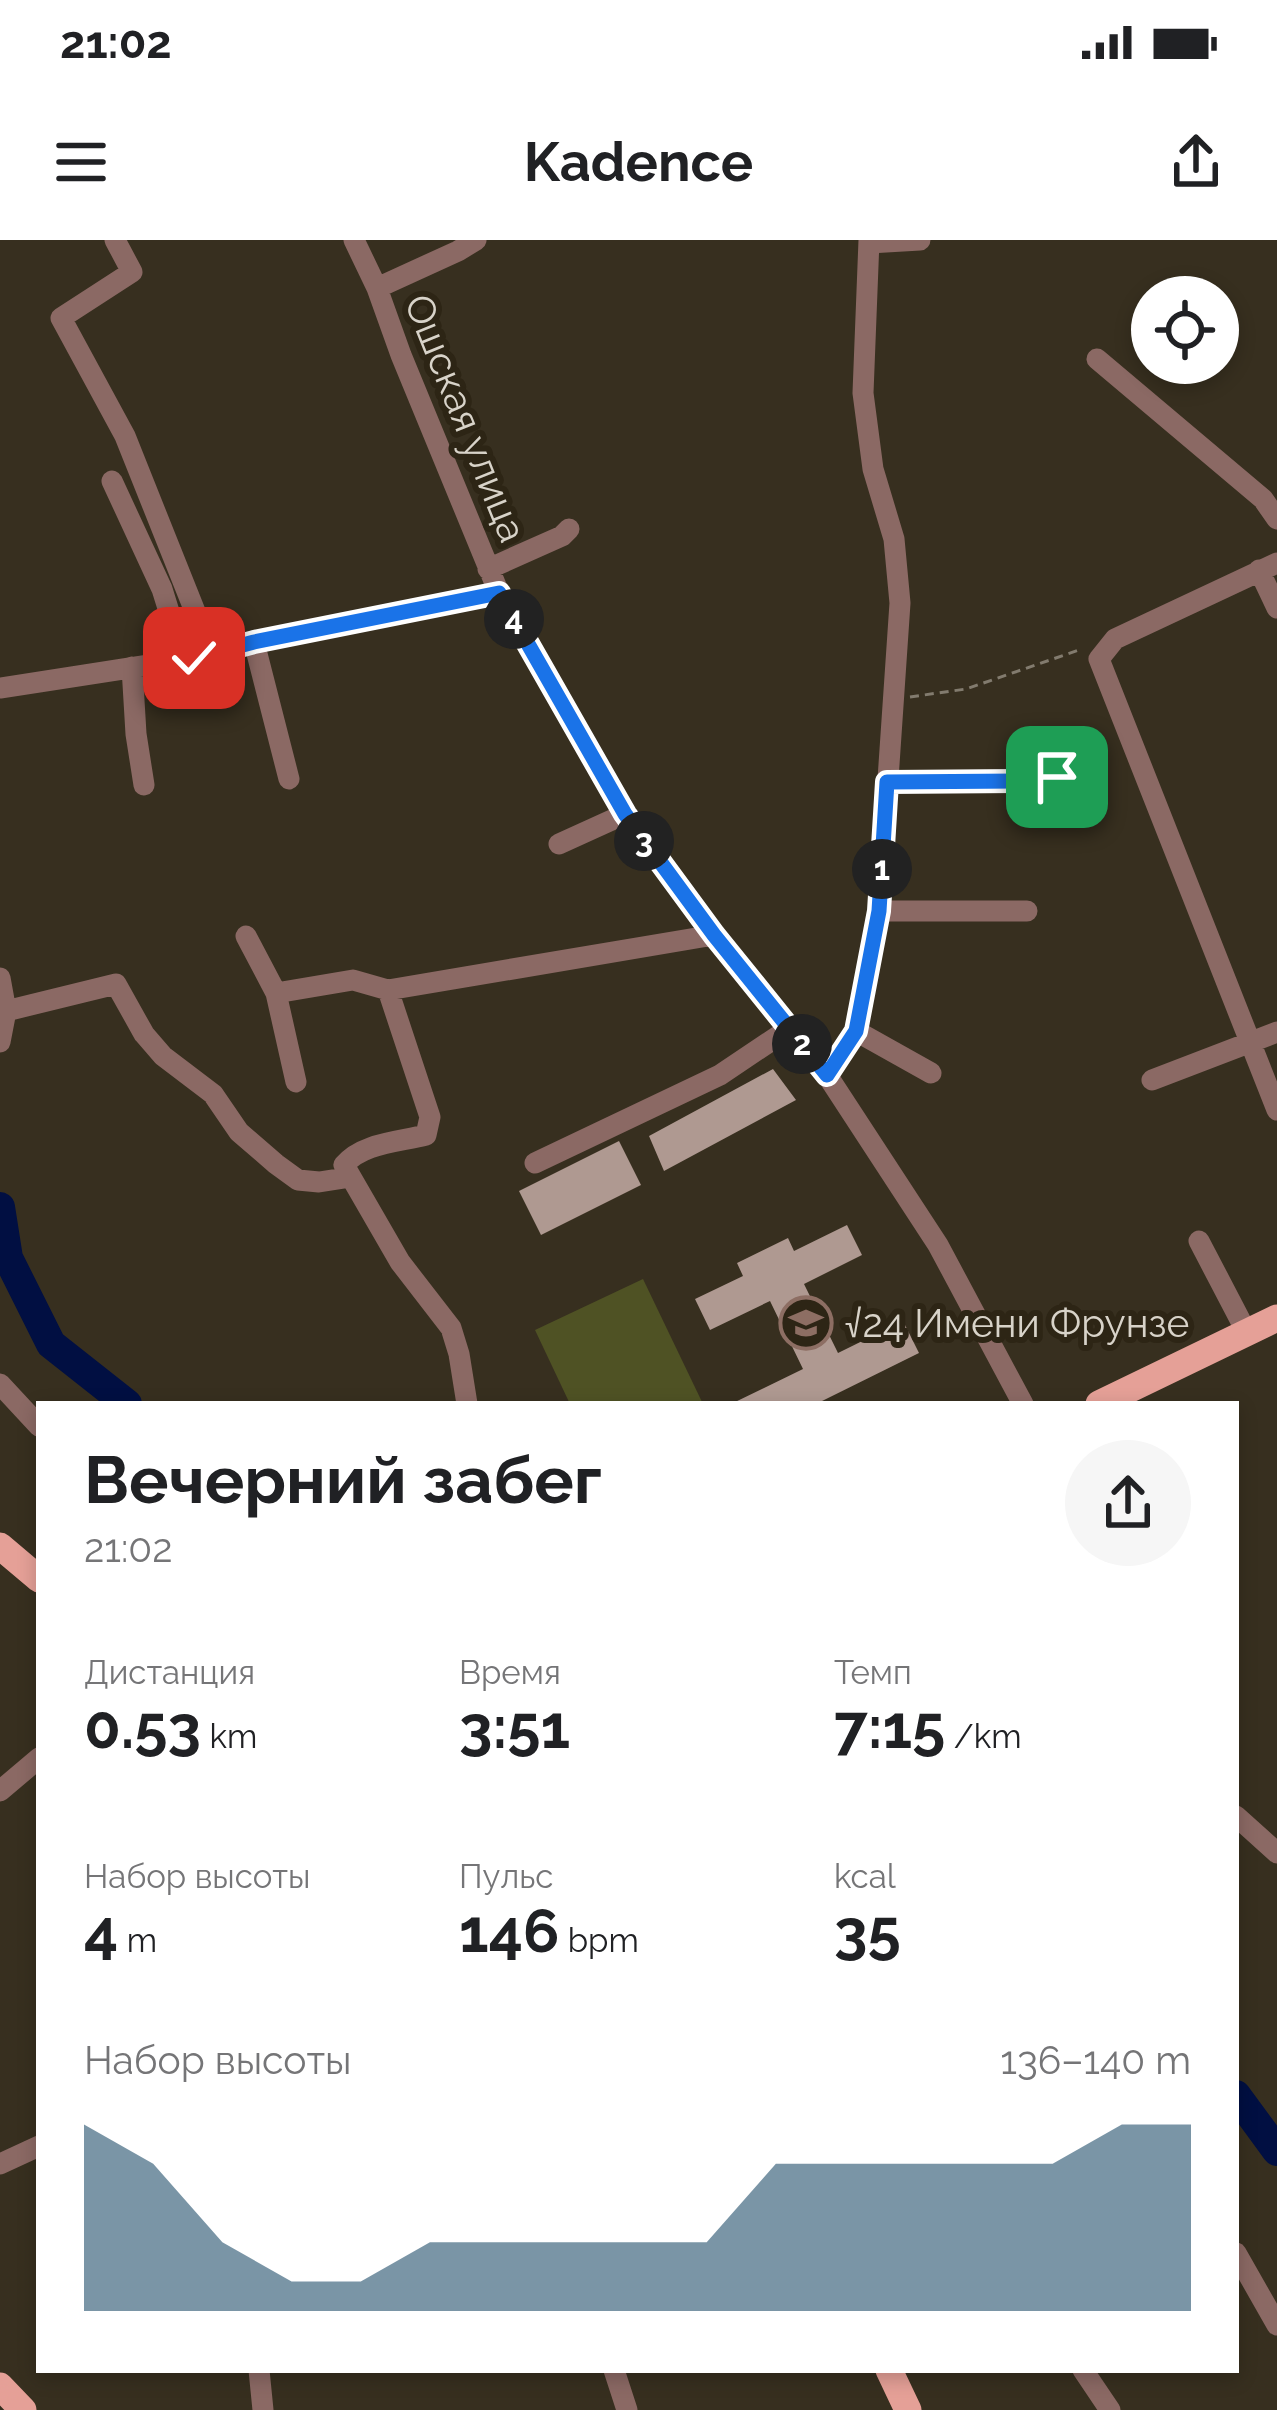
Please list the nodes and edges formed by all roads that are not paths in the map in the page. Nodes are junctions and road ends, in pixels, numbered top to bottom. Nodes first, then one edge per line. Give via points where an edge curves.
1 (115, 240) edge
2 (354, 240) edge
3 (476, 240) edge
4 (920, 240) edge
5 (869, 241) edge
6 (377, 289) junction
7 (1097, 359) dead end
8 (112, 481) dead end
9 (1277, 519) edge
10 (569, 530) dead end
11 (1268, 567) edge
12 (488, 569) junction
13 (499, 593) junction
14 (1277, 608) edge
15 (254, 642) junction
16 (203, 656) junction
17 (132, 667) junction
18 (0, 688) edge
19 (1057, 777) dead end
20 (289, 779) dead end
21 (887, 782) junction
22 (144, 785) dead end
23 (625, 814) junction
24 (559, 844) dead end
25 (879, 911) junction
26 (1027, 911) dead end
27 (714, 935) junction
28 (246, 936) dead end
29 (0, 978) edge
30 (388, 990) junction
31 (276, 993) junction
32 (7, 1011) junction
33 (790, 1028) junction
34 (856, 1031) junction
35 (1277, 1032) edge
36 (0, 1042) edge
37 (1252, 1044) junction
38 (931, 1073) dead end
39 (827, 1075) junction
40 (1152, 1080) dead end
41 (296, 1082) dead end
42 (1277, 1110) edge
43 (536, 1163) dead end
44 (351, 1177) junction
45 (1199, 1240) dead end
46 (1277, 1318) edge
47 (1247, 1333) junction
48 (0, 1384) edge
49 (466, 1401) edge
50 (1020, 1401) edge
51 (1105, 1401) edge
52 (36, 1423) edge
53 (0, 1546) edge
54 (36, 1576) edge
55 (36, 1761) edge
56 (0, 1791) edge
57 (1239, 1819) edge
58 (1277, 1853) edge
59 (36, 2147) edge
60 (0, 2164) edge
61 (1239, 2258) edge
62 (1277, 2325) edge
63 (259, 2373) edge
64 (615, 2373) edge
65 (890, 2373) edge
66 (1085, 2373) edge
67 (0, 2386) edge
68 (902, 2407) edge
69 (23, 2410) edge
70 (263, 2410) edge
71 (627, 2410) edge
72 (1110, 2410) edge

1 - 16 street via 132,272 62,318 125,436
2 - 6 street, Ошская улица
3 - 6 street
4 - 5 street
5 - 21 street via 862,393 900,603
6 - 12 street, Ошская улица
7 - 9 street
8 - 16 street via 176,634
10 - 12 street
11 - 14 street
11 - 37 street via 1115,639 1099,659
12 - 13 street, Ошская улица
13 - 15 street
13 - 23 street, Ошская улица
15 - 16 street
15 - 20 street
16 - 17 street
17 - 18 street
17 - 22 street
19 - 21 street
21 - 25 street
23 - 24 street
23 - 27 street, Ошская улица
25 - 26 street
25 - 34 street
27 - 30 street
27 - 33 street, Ошская улица
28 - 31 street
29 - 32 street
30 - 31 street via 353,980
30 - 44 street via 429,1126 426,1135 351,1156 344,1165
31 - 41 street
32 - 36 street
32 - 44 street via 116,984 163,1057 213,1094 239,1132 276,1164 298,1180
33 - 39 street, Ошская улица
33 - 43 street via 720,1075
34 - 38 street
34 - 39 street
35 - 37 street
37 - 40 street
37 - 42 street
39 - 50 street, Ошская улица via 938,1245
44 - 49 street via 400,1262 451,1328
45 - 47 street
46 - 47 main road
47 - 51 main road
48 - 52 street
53 - 54 main road
55 - 56 street
57 - 58 street
59 - 60 street
61 - 62 street
63 - 70 street
64 - 71 street
65 - 68 main road
66 - 72 street
67 - 69 main road

